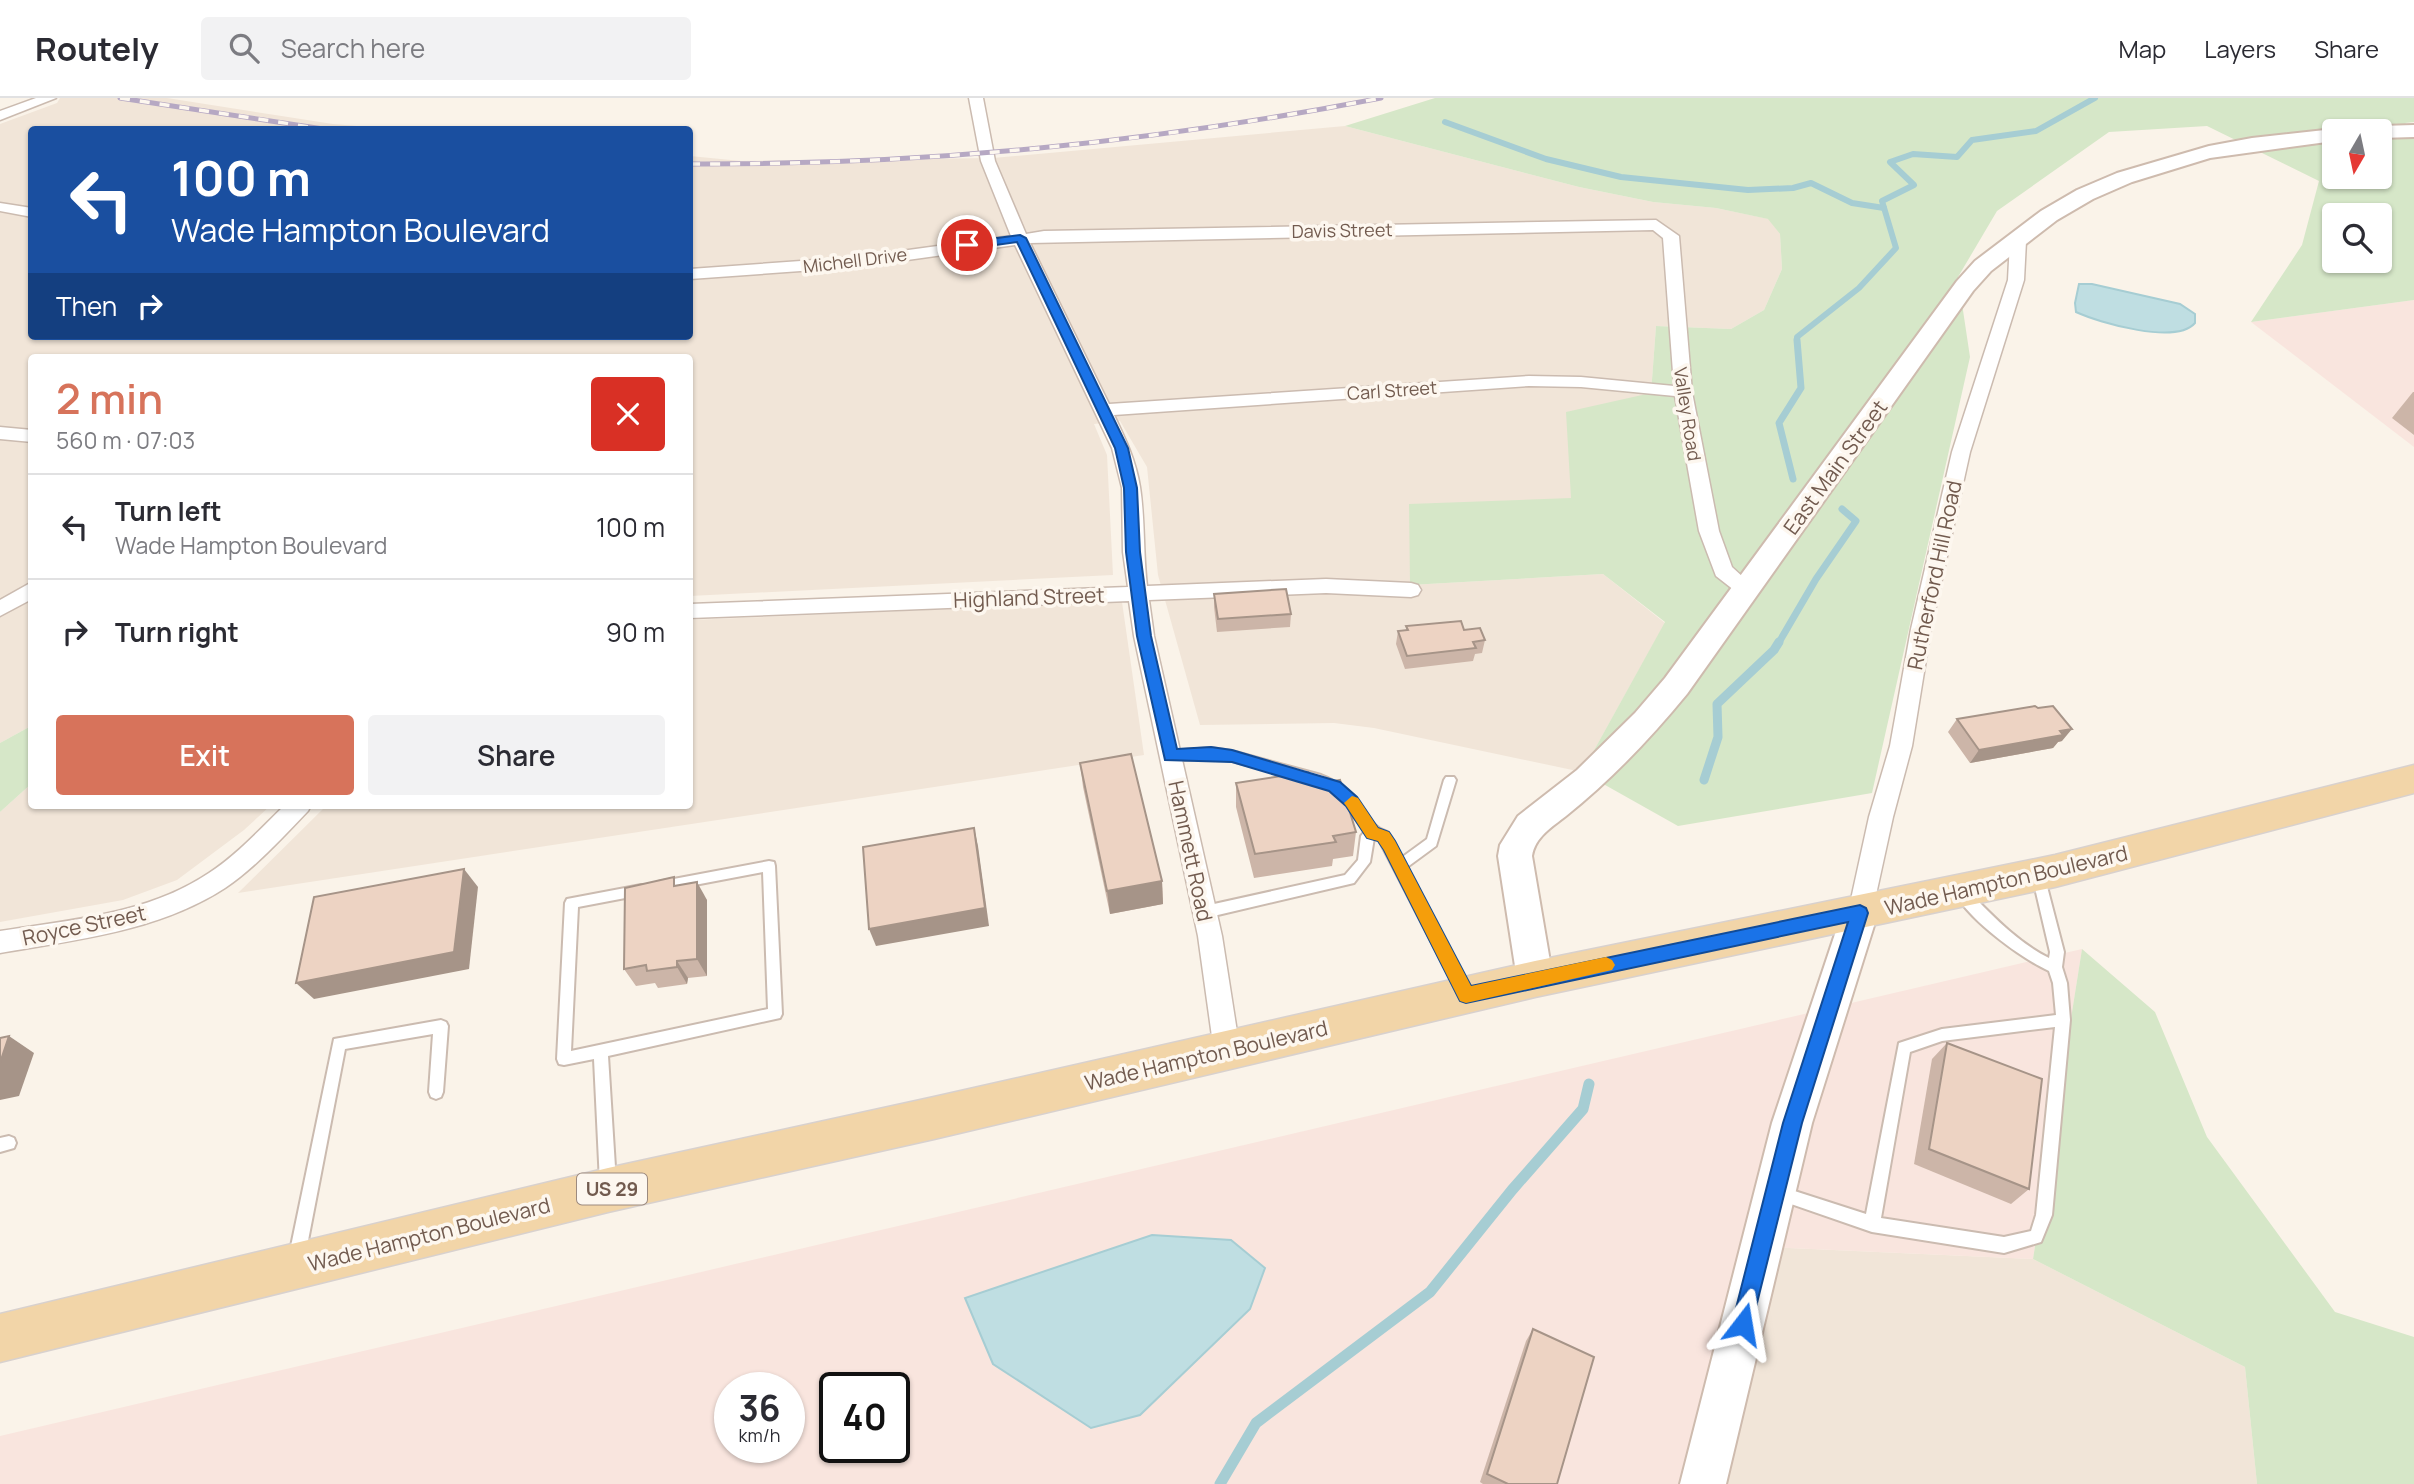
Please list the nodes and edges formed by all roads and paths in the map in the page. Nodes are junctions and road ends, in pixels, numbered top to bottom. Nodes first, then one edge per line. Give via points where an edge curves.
1 (49, 98) edge
2 (976, 98) edge
3 (0, 116) edge
4 (2414, 131) edge
5 (2392, 132) edge
6 (2322, 137) edge
7 (0, 207) edge
8 (28, 212) edge
9 (1664, 228) joint
10 (1020, 238) junction
11 (2018, 241) junction
12 (693, 274) edge
13 (1683, 392) junction
14 (1101, 410) junction
15 (0, 433) edge
16 (28, 436) edge
17 (1746, 589) junction
18 (1411, 590) dead end
19 (28, 592) edge
20 (1138, 592) junction
21 (0, 609) edge
22 (693, 611) edge
23 (1170, 755) junction
24 (2414, 779) edge
25 (1450, 780) dead end
26 (296, 809) edge
27 (1373, 833) junction
28 (1400, 866) junction
29 (2038, 874) junction
30 (1959, 891) junction
31 (1205, 912) junction
32 (1860, 913) junction
33 (0, 942) edge
34 (2055, 967) junction
35 (1535, 979) junction
36 (1466, 995) junction
37 (2063, 1020) junction
38 (601, 1051) junction
39 (1227, 1051) junction
40 (436, 1092) dead end
41 (608, 1190) junction
42 (1775, 1192) junction
43 (1872, 1224) junction
44 (295, 1267) junction
45 (0, 1338) edge
46 (1703, 1484) edge

1 - 3 street
2 - 10 street, Hammett Road via 988,161
4 - 5 street
6 - 11 street, East Main Street via 2214,153 2126,177 2049,215
7 - 8 street
9 - 10 street, Davis Street via 1646,224
9 - 13 street, Valley Road via 1671,236
10 - 12 street, Michell Drive via 857,262
10 - 14 street, Hammett Road
11 - 17 street, East Main Street via 1983,266 1965,286
11 - 32 street, Rutherford Hill Road via 2016,280 1961,452 1921,629 1901,747
13 - 14 street, Carl Street via 1529,381
13 - 17 street, Valley Road via 1709,531 1723,571
14 - 20 street, Hammett Road via 1128,467
15 - 16 street
17 - 35 street, East Main Street via 1646,722 1589,779 1522,834 1515,856
18 - 20 street, Highland Street via 1326,586
19 - 21 street
20 - 22 street, Highland Street
20 - 23 street, Hammett Road
23 - 27 lane via 1232,756 1321,780 1351,801
23 - 31 street, Hammett Road
24 - 29 main road, Wade Hampton Boulevard / US 29
25 - 28 lane via 1432,842
26 - 33 street, Royce Street via 219,879 165,908 125,920
27 - 28 lane via 1383,836
27 - 31 lane via 1367,836 1364,862 1349,878
28 - 36 lane
29 - 30 main road, Wade Hampton Boulevard / US 29
29 - 34 lane via 2057,952
30 - 32 main road, Wade Hampton Boulevard / US 29
30 - 34 lane via 2011,942
31 - 39 street, Hammett Road
32 - 35 main road, Wade Hampton Boulevard / US 29
32 - 42 street
34 - 37 lane
35 - 36 main road, Wade Hampton Boulevard / US 29
36 - 39 main road, Wade Hampton Boulevard / US 29
37 - 43 lane via 1942,1035 1904,1048
37 - 43 lane via 2044,1215 2036,1237 2004,1245
38 - 38 lane via 775,1014 769,866 572,903 564,1059
38 - 41 lane
39 - 41 main road, Wade Hampton Boulevard / US 29
40 - 44 lane via 441,1026 339,1044
41 - 44 main road, Wade Hampton Boulevard / US 29
42 - 43 lane
42 - 46 street
44 - 45 main road, Wade Hampton Boulevard / US 29

